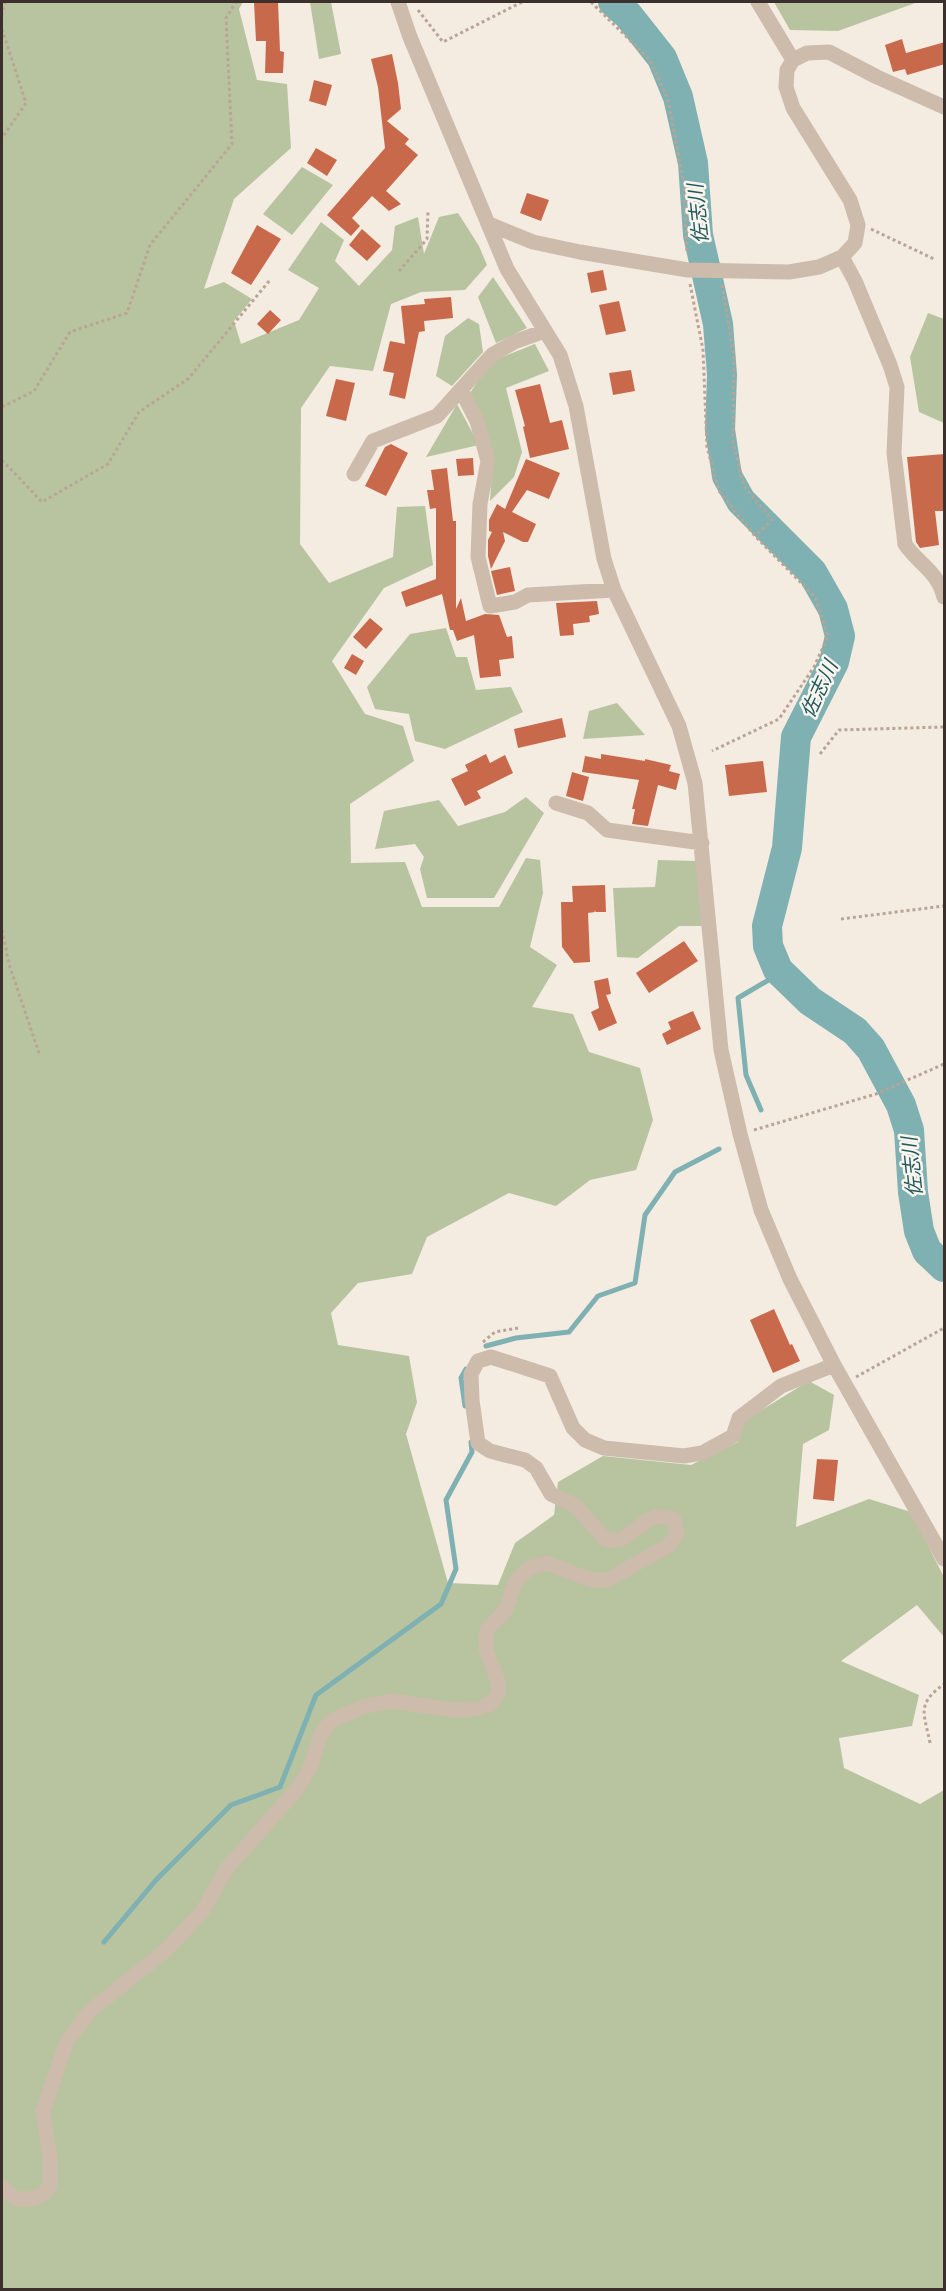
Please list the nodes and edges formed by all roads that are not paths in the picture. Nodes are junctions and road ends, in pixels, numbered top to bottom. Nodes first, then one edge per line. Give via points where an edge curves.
1 (398, 2) edge
2 (758, 2) edge
3 (793, 60) junction
4 (945, 107) edge
5 (489, 224) junction
6 (842, 257) junction
7 (545, 331) junction
8 (461, 390) junction
9 (354, 474) dead end
10 (614, 590) junction
11 (945, 597) edge
12 (556, 803) dead end
13 (702, 843) junction
14 (834, 1365) junction
15 (945, 1558) edge
16 (2, 2187) edge

1 - 5 street
2 - 3 street
3 - 4 street via 807,52 829,52
3 - 6 street via 787,70 786,87 793,108 850,200 858,225 855,243
5 - 6 street via 545,244 688,270 789,272 819,267
5 - 7 street via 507,269
6 - 11 street via 897,387 894,453 905,544 932,572
7 - 8 street via 492,355
7 - 10 street via 560,355 576,406 604,559
8 - 9 street via 436,416 373,441
8 - 10 street via 477,421 488,461 480,504 478,557 490,606 528,596
10 - 13 street via 679,726 695,783
12 - 13 street via 588,813 607,830
13 - 14 street via 721,1050 740,1134 761,1210 790,1279
14 - 15 street
14 - 16 street via 781,1386 739,1418 733,1436 702,1453 684,1456 604,1448 585,1440 573,1428 550,1376 491,1357 478,1361 471,1374 478,1443 536,1468 551,1494 576,1506 606,1540 620,1540 647,1520 663,1515 674,1519 677,1534 668,1546 607,1580 591,1580 547,1563 529,1568 515,1582 506,1609 487,1630 486,1649 498,1682 498,1694 491,1704 454,1710 392,1701 362,1707 331,1721 321,1734 299,1788 227,1868 202,1912 165,1951 90,2011 67,2041 43,2111 50,2157 50,2185 45,2193 32,2199 16,2199

